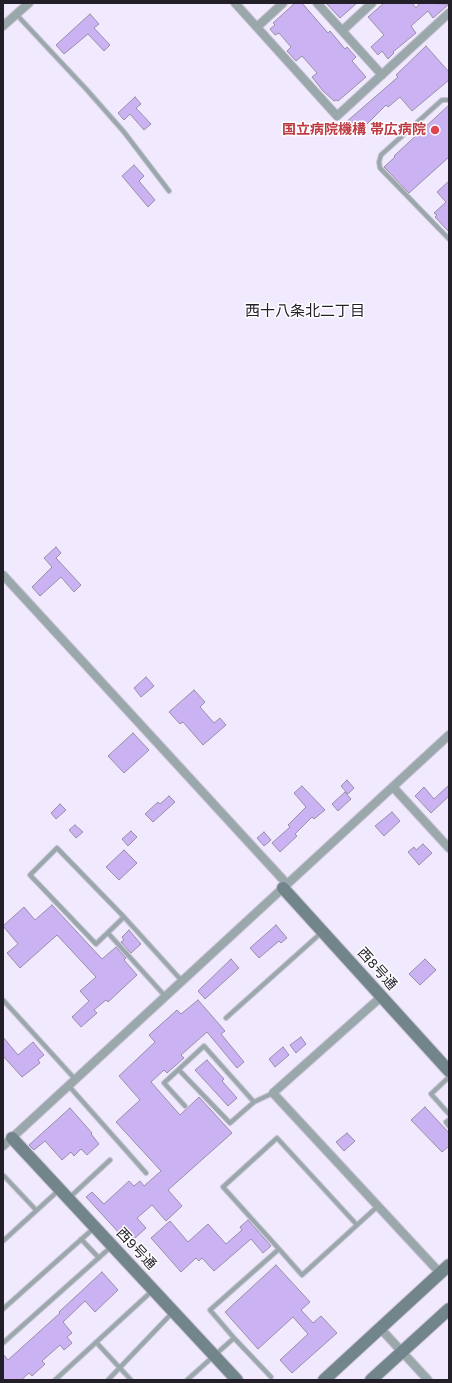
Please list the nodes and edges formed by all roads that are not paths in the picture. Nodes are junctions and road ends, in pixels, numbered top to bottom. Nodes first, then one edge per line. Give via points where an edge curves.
1 (29, 3) edge
2 (234, 3) edge
3 (283, 3) edge
4 (317, 3) edge
5 (372, 3) edge
6 (449, 13) edge
7 (16, 14) junction
8 (3, 26) edge
9 (257, 27) junction
10 (343, 30) junction
11 (382, 75) junction
12 (449, 100) edge
13 (169, 191) dead end
14 (449, 239) edge
15 (3, 575) edge
16 (449, 735) edge
17 (393, 787) junction
18 (449, 848) edge
19 (285, 886) junction
20 (124, 917) junction
21 (322, 932) junction
22 (108, 933) junction
23 (182, 981) junction
24 (165, 996) junction
25 (381, 997) junction
26 (3, 1000) edge
27 (226, 1018) dead end
28 (179, 1070) junction
29 (449, 1071) edge
30 (449, 1077) edge
31 (72, 1082) junction
32 (273, 1093) junction
33 (254, 1102) junction
34 (185, 1106) dead end
35 (449, 1114) edge
36 (449, 1120) edge
37 (449, 1126) edge
38 (12, 1138) junction
39 (3, 1146) edge
40 (110, 1160) dead end
41 (146, 1173) dead end
42 (4, 1176) dead end
43 (60, 1189) junction
44 (69, 1199) junction
45 (378, 1206) junction
46 (36, 1210) junction
47 (357, 1225) junction
48 (95, 1226) junction
49 (81, 1239) junction
50 (3, 1240) edge
51 (112, 1245) junction
52 (279, 1250) junction
53 (99, 1258) junction
54 (445, 1269) edge
55 (153, 1289) junction
56 (449, 1308) edge
57 (3, 1309) edge
58 (173, 1311) junction
59 (380, 1328) junction
60 (234, 1338) junction
61 (96, 1342) junction
62 (3, 1343) edge
63 (402, 1352) junction
64 (214, 1356) junction
65 (120, 1368) junction
66 (271, 1377) dead end
67 (192, 1378) edge
68 (55, 1380) edge
69 (108, 1380) edge
70 (131, 1380) edge
71 (187, 1380) edge
72 (237, 1380) edge
73 (324, 1380) edge
74 (371, 1380) edge
75 (428, 1380) edge

1 - 7 street
2 - 9 street
3 - 9 street
4 - 10 street
5 - 10 street
6 - 11 street
7 - 8 street
7 - 13 lane via 88,90
9 - 11 street via 337,116
10 - 11 street
12 - 14 lane via 442,100 381,154 379,162 380,168
15 - 19 street
16 - 17 street
17 - 18 street
17 - 19 street
19 - 21 street, 西8号通
19 - 23 street
20 - 22 lane
20 - 22 lane via 57,848 30,874 96,944
20 - 23 lane
21 - 25 street, 西8号通
21 - 27 lane
22 - 24 lane
23 - 24 street
24 - 31 street
25 - 29 street, 西8号通
25 - 32 street
26 - 31 lane
28 - 33 lane via 230,1123
28 - 33 lane via 204,1046
28 - 34 lane via 164,1083
30 - 35 lane via 431,1094
31 - 38 street
31 - 41 lane
32 - 33 lane
32 - 45 street
36 - 37 lane via 446,1122
38 - 39 street
38 - 43 street, 西9号通
40 - 44 lane
42 - 46 lane
43 - 44 street, 西9号通
43 - 46 lane
44 - 48 street, 西9号通
45 - 47 lane
45 - 54 street
46 - 50 lane
47 - 52 lane via 302,1275
47 - 52 lane via 277,1138 223,1187
48 - 49 lane
48 - 51 street, 西9号通
49 - 53 lane
49 - 57 lane
51 - 53 lane
51 - 55 street, 西9号通
52 - 60 lane via 210,1310
53 - 62 lane
54 - 59 street
55 - 58 street, 西9号通
55 - 61 lane
56 - 63 street
58 - 64 street, 西9号通
58 - 65 lane
59 - 63 street
59 - 73 street
60 - 64 lane
60 - 66 lane
61 - 65 lane
61 - 68 lane
63 - 74 street
63 - 75 street
64 - 67 lane
64 - 72 street, 西9号通
65 - 69 lane
65 - 70 lane
67 - 71 lane

